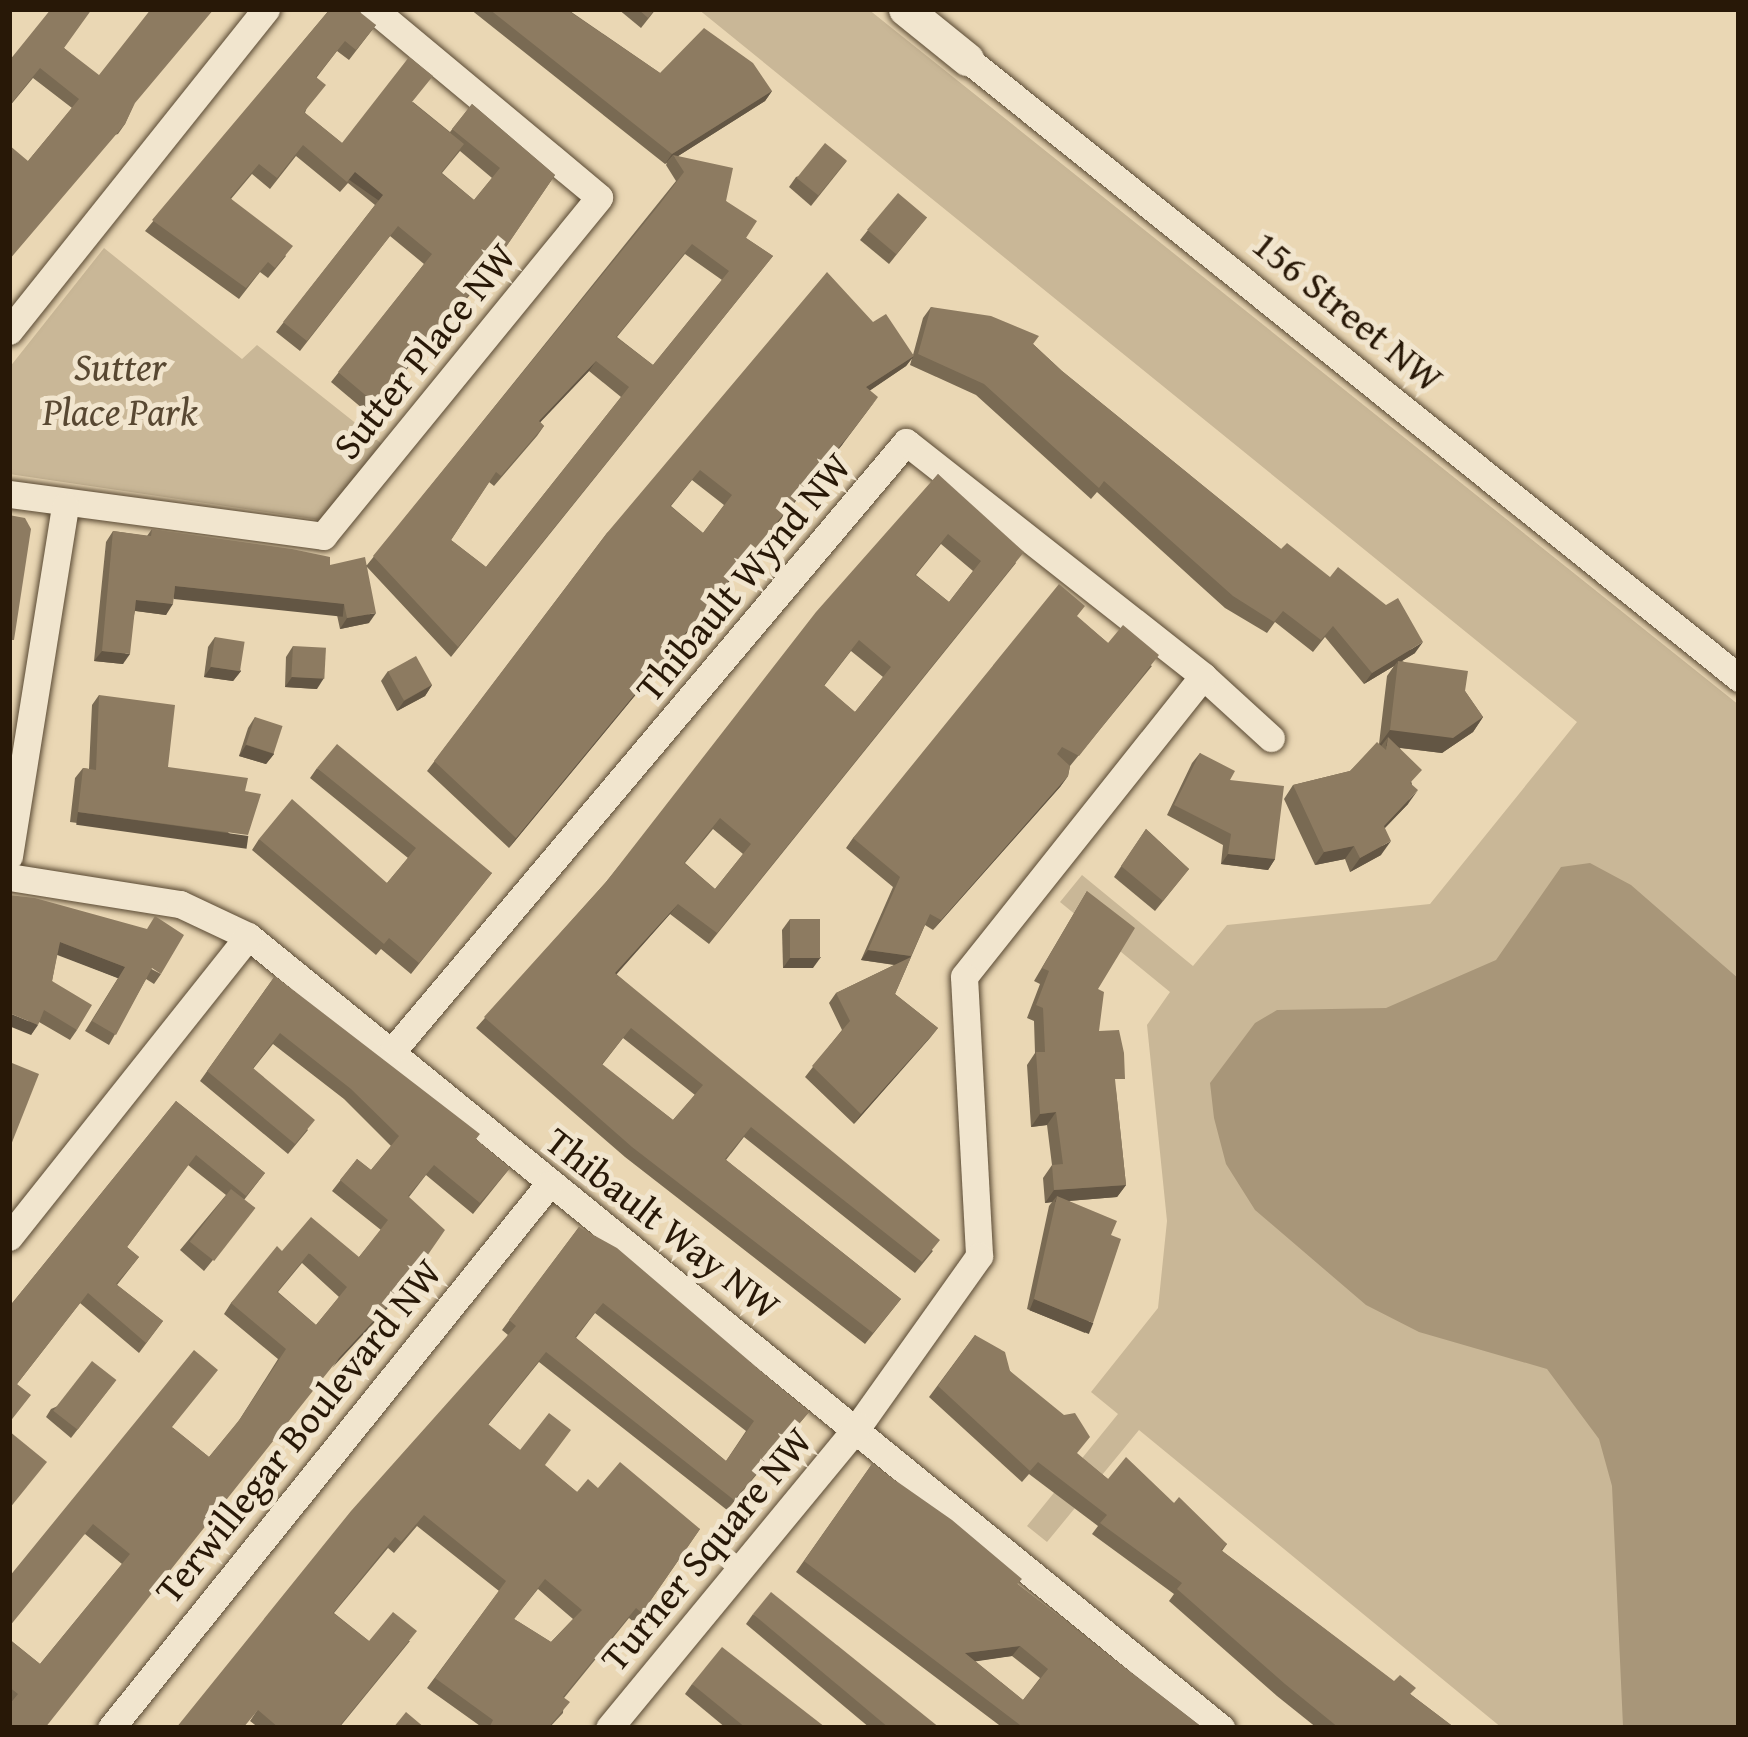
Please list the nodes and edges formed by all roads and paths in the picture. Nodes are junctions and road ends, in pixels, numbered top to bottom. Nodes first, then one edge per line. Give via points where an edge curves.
1 (266, 9) edge
2 (373, 9) edge
3 (905, 9) edge
4 (967, 58) joint
5 (9, 331) edge
6 (9, 494) edge
7 (65, 506) junction
8 (1203, 676) junction
9 (1739, 678) edge
10 (1271, 738) dead end
11 (9, 856) edge
12 (9, 878) edge
13 (248, 936) junction
14 (394, 1049) junction
15 (548, 1185) junction
16 (9, 1237) edge
17 (858, 1426) junction
18 (614, 1726) edge
19 (111, 1728) edge
20 (1221, 1728) edge

1 - 5 street
2 - 7 street, Sutter Place NW via 599,197 322,536
3 - 4 street, 156 Street NW
4 - 9 street, 156 Street NW
6 - 7 street, Sutter Place NW
7 - 11 street
8 - 10 street, Thibault Wynd NW
8 - 14 street, Thibault Wynd NW via 906,442
8 - 17 street via 970,964 962,1001 979,1256
12 - 13 street, Thibault Way NW via 180,904
13 - 14 street, Thibault Way NW
13 - 16 street
14 - 15 street, Thibault Way NW
15 - 17 street, Thibault Way NW
15 - 19 street, Terwillegar Boulevard NW
17 - 18 street, Turner Square NW
17 - 20 street, Thibault Way NW

